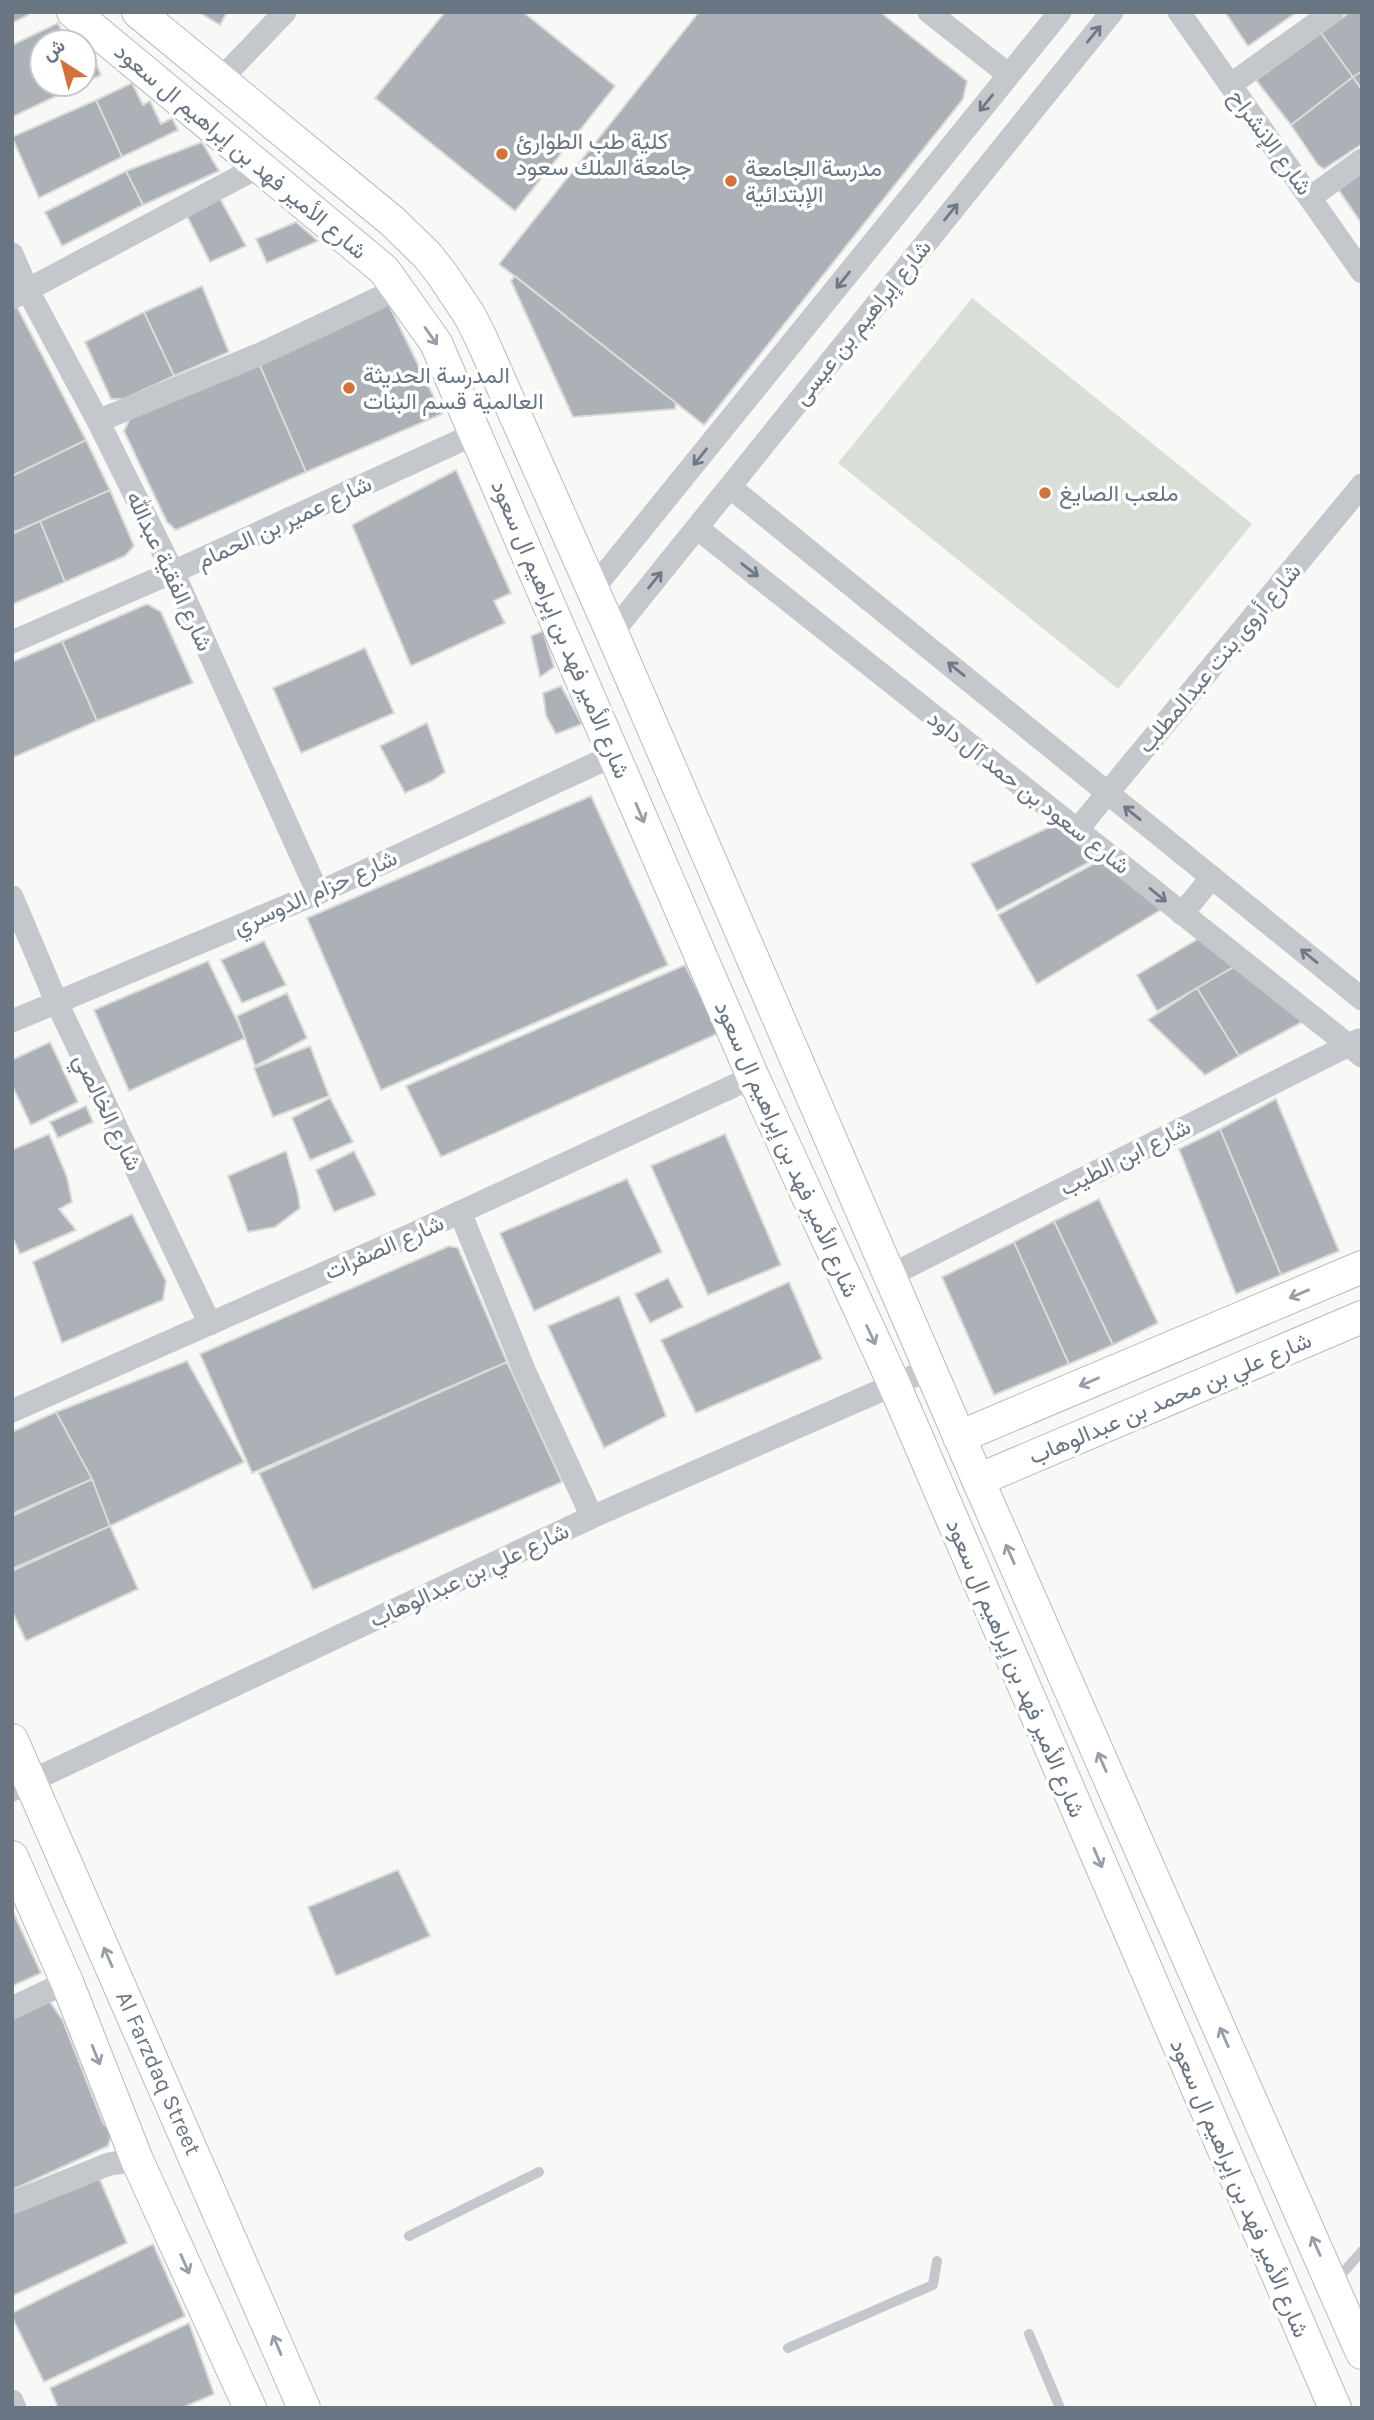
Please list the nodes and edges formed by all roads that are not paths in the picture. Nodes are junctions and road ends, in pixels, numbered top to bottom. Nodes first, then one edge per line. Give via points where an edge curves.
1 (73, 12) edge
2 (138, 12) edge
3 (285, 12) edge
4 (929, 12) edge
5 (1060, 12) edge
6 (1112, 12) edge
7 (1179, 12) edge
8 (1332, 12) edge
9 (1009, 75) junction
10 (220, 80) junction
11 (1230, 85) junction
12 (1362, 160) edge
13 (260, 166) junction
14 (1311, 197) junction
15 (12, 254) edge
16 (1362, 272) edge
17 (398, 289) junction
18 (20, 295) edge
19 (98, 421) junction
20 (477, 433) junction
21 (1362, 485) edge
22 (730, 487) junction
23 (696, 528) junction
24 (173, 572) junction
25 (592, 590) junction
26 (612, 633) junction
27 (12, 642) edge
28 (614, 755) junction
29 (1108, 793) junction
30 (1077, 830) junction
31 (1212, 877) junction
32 (318, 893) junction
33 (12, 897) edge
34 (1182, 914) junction
35 (1362, 999) edge
36 (56, 1002) junction
37 (12, 1021) edge
38 (1357, 1047) edge
39 (754, 1077) junction
40 (460, 1212) junction
41 (1362, 1267) edge
42 (889, 1276) junction
43 (1362, 1317) edge
44 (210, 1324) junction
45 (930, 1369) junction
46 (894, 1384) junction
47 (12, 1410) edge
48 (959, 1437) junction
49 (978, 1480) junction
50 (592, 1517) junction
51 (12, 1740) edge
52 (22, 1785) edge
53 (12, 1857) edge
54 (67, 1982) junction
55 (12, 2008) edge
56 (137, 2160) junction
57 (539, 2172) dead end
58 (12, 2203) edge
59 (409, 2236) dead end
60 (1362, 2250) edge
61 (937, 2261) dead end
62 (1333, 2284) junction
63 (1029, 2334) dead end
64 (788, 2348) dead end
65 (1362, 2353) edge
66 (12, 2402) edge
67 (15, 2408) edge
68 (250, 2408) edge
69 (304, 2408) edge
70 (1060, 2408) edge
71 (1335, 2408) edge

1 - 13 main road, شارع الأمير فهد بن إبراهيم ال سعود
2 - 10 main road, شارع الأمير فهد بن إبراهيم ال سعود
3 - 10 street
4 - 9 street
5 - 9 street
22 -> 6 street, شارع إبراهيم بن عيسى
7 - 11 street, شارع الإنشراح
8 - 11 street
9 -> 25 street
10 - 25 main road, شارع الأمير فهد بن إبراهيم ال سعود via 392,221 442,274 481,338
11 - 14 street, شارع الإنشراح
12 - 14 street
13 - 17 main road, شارع الأمير فهد بن إبراهيم ال سعود via 384,270
13 - 18 street
14 - 16 street, شارع الإنشراح
15 - 18 street, شارع الفقية عبدالله
17 - 19 street via 258,355
17 -> 20 main road, شارع الأمير فهد بن إبراهيم ال سعود via 436,343
18 - 19 street, شارع الفقية عبدالله
19 - 24 street, شارع الفقية عبدالله
20 - 24 street, شارع عمير بن الحمام
20 - 28 main road, شارع الأمير فهد بن إبراهيم ال سعود
21 - 29 street, شارع أروى بنت عبدالمطلب
22 - 23 street, شارع إبراهيم بن عيسى
29 -> 22 street
26 -> 23 street, شارع إبراهيم بن عيسى
23 -> 30 street, شارع سعود بن حمد آل داود
24 - 27 street, شارع عمير بن الحمام
24 - 32 street, شارع الفقية عبدالله
25 - 26 main road, شارع الأمير فهد بن إبراهيم ال سعود
26 - 42 main road, شارع الأمير فهد بن إبراهيم ال سعود
28 - 32 street, شارع حزام الدوسري
28 -> 39 main road, شارع الأمير فهد بن إبراهيم ال سعود
29 - 30 street, شارع أروى بنت عبدالمطلب
31 -> 29 street
30 -> 34 street, شارع سعود بن حمد آل داود
31 - 34 street
35 -> 31 street
32 - 36 street, شارع حزام الدوسري
33 - 36 street, شارع الخالصي
34 - 38 street, شارع سعود بن حمد آل داود
36 - 37 street, شارع حزام الدوسري
36 - 44 street, شارع الخالصي
38 - 42 street, شارع ابن الطيب
39 - 40 street, شارع الصفرات
39 -> 46 main road, شارع الأمير فهد بن إبراهيم ال سعود
40 - 44 street, شارع الصفرات
40 - 50 street via 525,1372
41 -> 48 main road
42 - 45 main road, شارع الأمير فهد بن إبراهيم ال سعود
43 - 49 main road, شارع علي بن محمد بن عبدالوهاب
44 - 47 street, شارع الصفرات
45 - 46 street, شارع علي بن عبدالوهاب
45 - 48 main road, شارع الأمير فهد بن إبراهيم ال سعود
46 - 50 street, شارع علي بن عبدالوهاب
46 -> 71 main road, شارع الأمير فهد بن إبراهيم ال سعود
48 - 49 main road, شارع الأمير فهد بن إبراهيم ال سعود
62 -> 49 main road, شارع الأمير فهد بن إبراهيم ال سعود
50 - 52 street, شارع علي بن عبدالوهاب
51 - 52 main road, Al Farzdaq Street
69 -> 52 main road, Al Farzdaq Street
53 - 54 main road
54 - 55 street
54 -> 56 main road
56 - 58 street via 109,2164
56 -> 68 main road
57 - 59 lane
60 - 62 lane
61 - 64 lane via 933,2285
62 - 65 main road, شارع الأمير فهد بن إبراهيم ال سعود
63 - 70 lane
66 - 67 street

